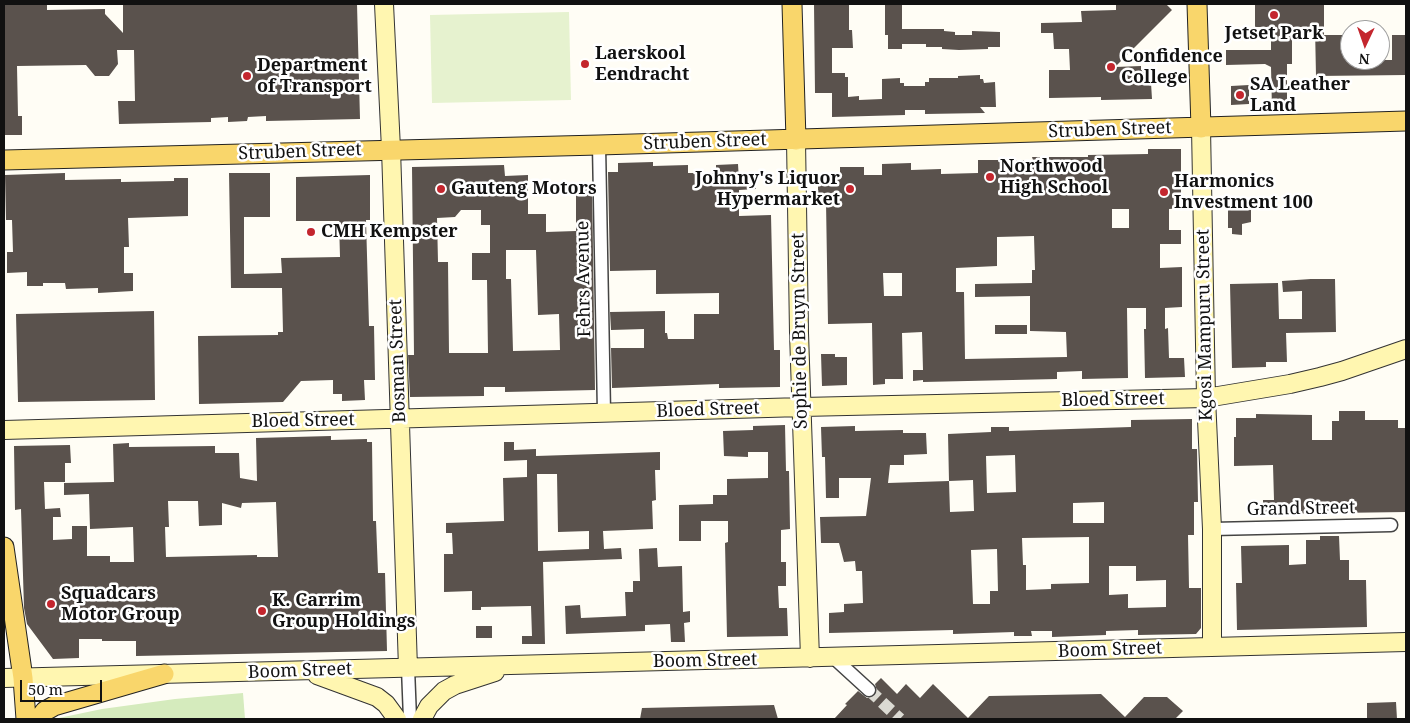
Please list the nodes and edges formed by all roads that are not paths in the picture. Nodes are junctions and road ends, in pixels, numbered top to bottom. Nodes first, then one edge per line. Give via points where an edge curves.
1 (384, 4) edge
2 (792, 4) edge
3 (1197, 4) edge
4 (1406, 122) edge
5 (1201, 128) junction
6 (796, 140) junction
7 (599, 145) junction
8 (391, 149) junction
9 (4, 160) edge
10 (1406, 349) edge
11 (1206, 398) junction
12 (802, 407) junction
13 (604, 413) junction
14 (400, 419) junction
15 (4, 430) edge
16 (1391, 525) dead end
17 (1212, 529) junction
18 (4, 547) edge
19 (1406, 642) edge
20 (1212, 647) junction
21 (810, 658) junction
22 (834, 658) junction
23 (515, 665) junction
24 (408, 668) junction
25 (303, 671) junction
26 (164, 674) junction
27 (4, 678) edge
28 (22, 678) junction
29 (869, 690) tunnel mouth
30 (26, 719) edge
31 (39, 719) edge
32 (397, 719) edge
33 (410, 719) edge
34 (422, 719) edge

1 - 8 main road, Bosman Street
2 - 6 main road, Sophie de Bruyn Street
3 - 5 main road, Kgosi Mampuru Street
4 - 5 main road, Struben Street
5 - 6 main road, Struben Street
5 - 11 main road, Kgosi Mampuru Street
6 - 7 main road, Struben Street
6 - 12 main road, Sophie de Bruyn Street
7 - 8 main road, Struben Street
7 - 13 street, Fehrs Avenue
8 - 9 main road, Struben Street
8 - 14 main road, Bosman Street
10 - 11 main road, Bloed Street via 1320,377
11 - 12 main road, Bloed Street
11 - 17 main road, Kgosi Mampuru Street
12 - 13 main road, Bloed Street
12 - 21 main road, Sophie de Bruyn Street
13 - 14 main road, Bloed Street
14 - 15 main road, Bloed Street
14 - 24 main road, Bosman Street
16 - 17 street, Grand Street
17 - 20 main road, Kgosi Mampuru Street
18 - 28 main road
19 - 20 main road, Boom Street
20 - 22 main road, Boom Street
21 - 22 main road, Boom Street
21 - 23 main road, Boom Street
22 - 29 street
23 - 24 main road, Boom Street
23 - 34 main road via 444,691 429,706
24 - 25 main road, Boom Street
24 - 33 street, Bosman Street
25 - 26 main road, Boom Street
25 - 32 main road via 377,697
26 - 28 main road, Boom Street
26 - 31 main road via 54,706
27 - 28 main road, Boom Street
28 - 30 main road

